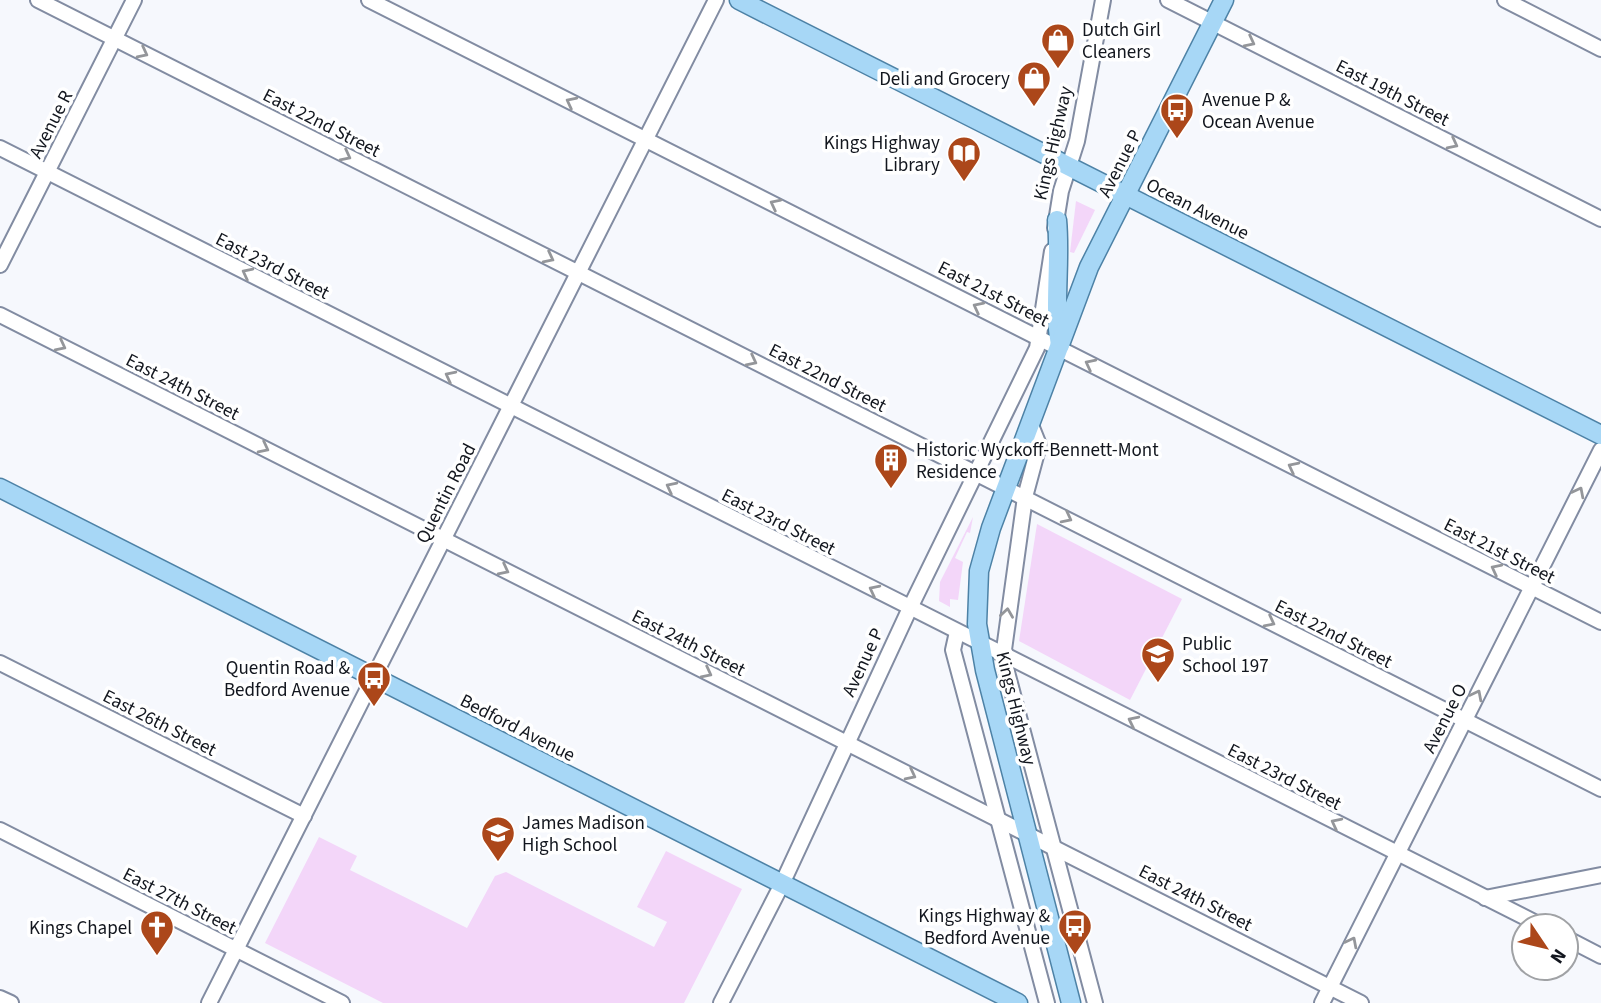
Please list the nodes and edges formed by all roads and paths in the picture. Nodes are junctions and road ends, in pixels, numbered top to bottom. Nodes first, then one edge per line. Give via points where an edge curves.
1 (38, 0) edge
2 (134, 0) edge
3 (369, 0) edge
4 (716, 0) edge
5 (738, 0) edge
6 (1103, 0) edge
7 (1168, 0) edge
8 (1224, 0) edge
9 (1505, 0) edge
10 (1213, 23) junction
11 (114, 39) junction
12 (1601, 48) edge
13 (646, 139) junction
14 (0, 148) edge
15 (1069, 166) junction
16 (47, 172) junction
17 (1126, 196) junction
18 (1601, 219) edge
19 (1057, 220) junction
20 (0, 265) edge
21 (578, 273) junction
22 (0, 315) edge
23 (1039, 337) junction
24 (1060, 349) junction
25 (511, 407) junction
26 (1031, 425) junction
27 (1601, 435) edge
28 (1601, 450) edge
29 (975, 473) junction
30 (0, 488) edge
31 (1006, 488) junction
32 (1025, 497) junction
33 (443, 540) junction
34 (1532, 587) junction
35 (910, 608) junction
36 (1601, 622) edge
37 (957, 632) junction
38 (981, 645) junction
39 (1003, 657) junction
40 (0, 663) edge
41 (373, 678) junction
42 (1464, 720) junction
43 (848, 743) junction
44 (1601, 789) edge
45 (304, 816) junction
46 (997, 818) junction
47 (0, 830) edge
48 (1027, 833) junction
49 (1054, 846) junction
50 (1397, 853) junction
51 (1601, 875) edge
52 (782, 884) junction
53 (1485, 898) junction
54 (1514, 912) edge
55 (1580, 945) edge
56 (236, 950) junction
57 (1601, 956) edge
58 (1330, 987) junction
59 (0, 998) edge
60 (11, 1003) edge
61 (209, 1003) edge
62 (342, 1003) edge
63 (721, 1003) edge
64 (1018, 1003) edge
65 (1047, 1003) edge
66 (1071, 1003) edge
67 (1095, 1003) edge
68 (1322, 1003) edge
69 (1361, 1003) edge

1 - 11 street, East 22nd Street
2 - 11 street, Avenue R
13 -> 3 street, East 21st Street
4 - 13 street, Quentin Road
5 - 15 main road, Ocean Avenue
6 - 15 street, Kings Highway
7 - 10 street, East 19th Street
8 - 10 main road, Avenue P
9 - 12 street
10 - 17 main road, Avenue P
10 -> 18 street, East 19th Street
11 - 16 street, Avenue R
11 -> 21 street, East 22nd Street
13 - 21 street, Quentin Road
23 -> 13 street, East 21st Street
14 - 16 street, East 23rd Street
15 - 17 main road, Ocean Avenue
15 - 19 street, Kings Highway
16 - 20 street, Avenue R
25 -> 16 street, East 23rd Street
17 - 24 main road, Avenue P via 1090,267
17 - 27 main road, Ocean Avenue
19 - 23 street, Kings Highway
19 - 24 main road
21 - 25 street, Quentin Road
21 -> 29 street, East 22nd Street
22 -> 33 street, East 24th Street
23 - 24 street, East 21st Street
23 - 29 street, Avenue P
24 - 26 main road, Kings Highway
34 -> 24 street, East 21st Street
25 - 33 street, Quentin Road
35 -> 25 street, East 23rd Street
26 - 31 main road, Kings Highway
26 - 32 street, Kings Highway via 1039,445
34 -> 28 street, Avenue O
29 - 31 street, East 22nd Street
29 - 35 street, Avenue P
30 - 41 main road, Bedford Avenue
31 - 32 street, East 22nd Street
31 - 38 main road, Kings Highway via 979,571 976,626
39 -> 32 street, Kings Highway
32 -> 42 street, East 22nd Street
33 - 41 street, Quentin Road
33 -> 43 street, East 24th Street
34 - 36 street, East 21st Street
42 -> 34 street, Avenue O
35 - 37 street, East 23rd Street
35 - 43 street, Avenue P
37 - 38 street, East 23rd Street
37 - 46 street via 953,650
38 - 39 street, East 23rd Street
38 - 48 main road, Kings Highway
39 - 49 street, Kings Highway
50 -> 39 street, East 23rd Street
40 - 45 street, East 26th Street
41 - 45 street, Quentin Road
41 - 52 main road, Bedford Avenue
42 - 44 street, East 22nd Street
42 - 50 street, Avenue O
43 -> 46 street, East 24th Street
43 - 52 street, Avenue P
45 - 56 street, Quentin Road
46 - 48 street, East 24th Street
46 - 65 street
47 - 56 street, East 27th Street
48 - 49 street, East 24th Street
48 - 66 main road, Kings Highway
49 - 58 street, East 24th Street
49 - 67 street, Kings Highway
50 - 53 street, East 23rd Street
58 -> 50 street, Avenue O
51 - 53 street
52 - 63 street, Avenue P
52 - 64 main road, Bedford Avenue
53 - 54 street, East 23rd Street
55 - 57 street
56 - 61 street, Quentin Road
56 - 62 street, East 27th Street
58 - 68 street, Avenue O
58 - 69 street, East 24th Street
59 - 60 street

